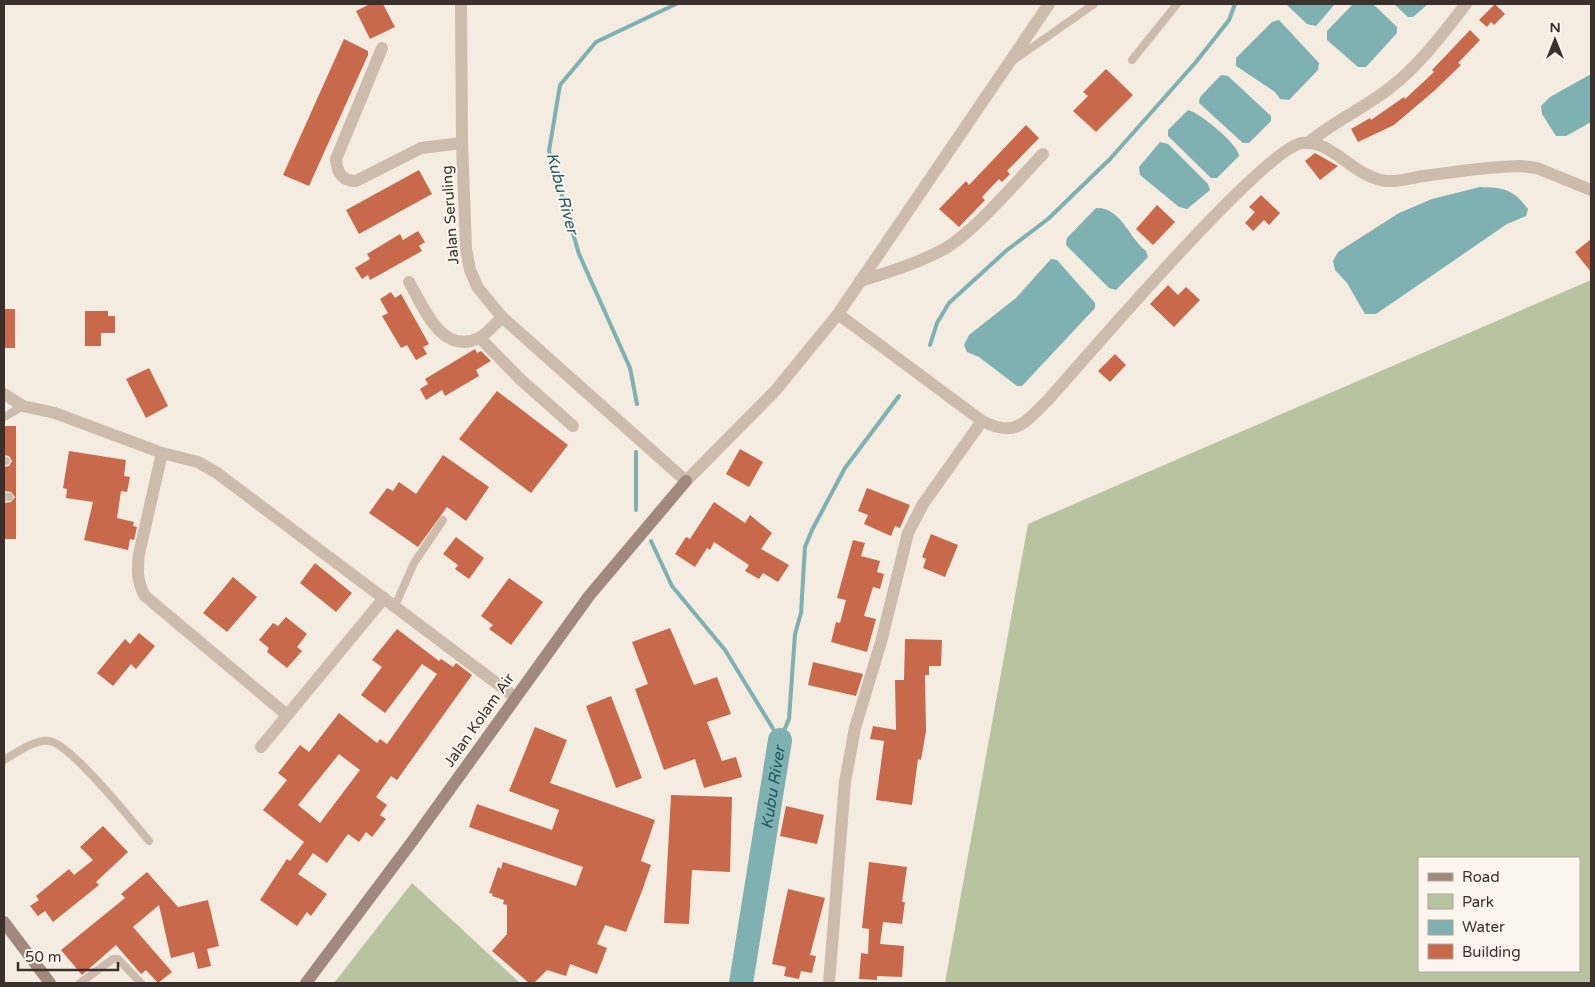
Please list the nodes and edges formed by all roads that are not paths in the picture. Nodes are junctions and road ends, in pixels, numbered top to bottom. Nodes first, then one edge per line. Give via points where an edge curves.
1 (460, 4) edge
2 (1049, 4) edge
3 (1094, 4) edge
4 (1177, 4) edge
5 (1466, 4) edge
6 (382, 48) dead end
7 (1132, 60) dead end
8 (1008, 65) junction
9 (1308, 143) junction
10 (462, 144) junction
11 (1044, 154) dead end
12 (1591, 190) edge
13 (860, 281) junction
14 (409, 282) dead end
15 (838, 314) junction
16 (502, 317) junction
17 (480, 338) junction
18 (4, 394) edge
19 (23, 406) junction
20 (4, 417) edge
21 (982, 421) junction
22 (573, 426) dead end
23 (162, 452) junction
24 (686, 481) junction
25 (443, 520) dead end
26 (384, 598) junction
27 (395, 606) junction
28 (515, 697) junction
29 (287, 715) junction
30 (261, 747) dead end
31 (4, 760) edge
32 (149, 841) dead end
33 (4, 922) edge
34 (50, 983) edge
35 (80, 983) edge
36 (141, 983) edge
37 (306, 983) edge
38 (829, 983) edge

1 - 10 street, Jalan Seruling
2 - 8 street
3 - 8 lane
4 - 7 lane
5 - 9 street via 1393,86 1327,126
6 - 10 street via 336,159 341,176 356,181 421,148
8 - 13 street
9 - 12 street via 1327,147 1359,172 1386,181 1521,166 1537,168
9 - 21 street via 1292,147 1272,161 1228,202 1024,423 998,429
10 - 16 street, Jalan Seruling via 470,270 478,288
11 - 13 street via 948,247
13 - 15 street
14 - 17 street via 438,330 448,339 458,342
15 - 21 street
15 - 24 street via 775,391
16 - 17 street
16 - 24 street, Jalan Seruling
17 - 22 street
18 - 19 street
19 - 20 lane
19 - 23 street via 62,416
21 - 38 street via 923,504 908,533 881,642 855,728 845,782
23 - 26 street via 198,462 217,473
23 - 29 street via 139,554 140,586 145,596
24 - 28 street, Jalan Kolam Air via 589,596
25 - 27 lane via 414,563
26 - 27 street
26 - 29 street
27 - 28 street
28 - 37 street, Jalan Kolam Air
29 - 30 street
31 - 32 lane via 38,742 56,742 81,764
33 - 34 street
35 - 36 lane via 113,959 118,959

